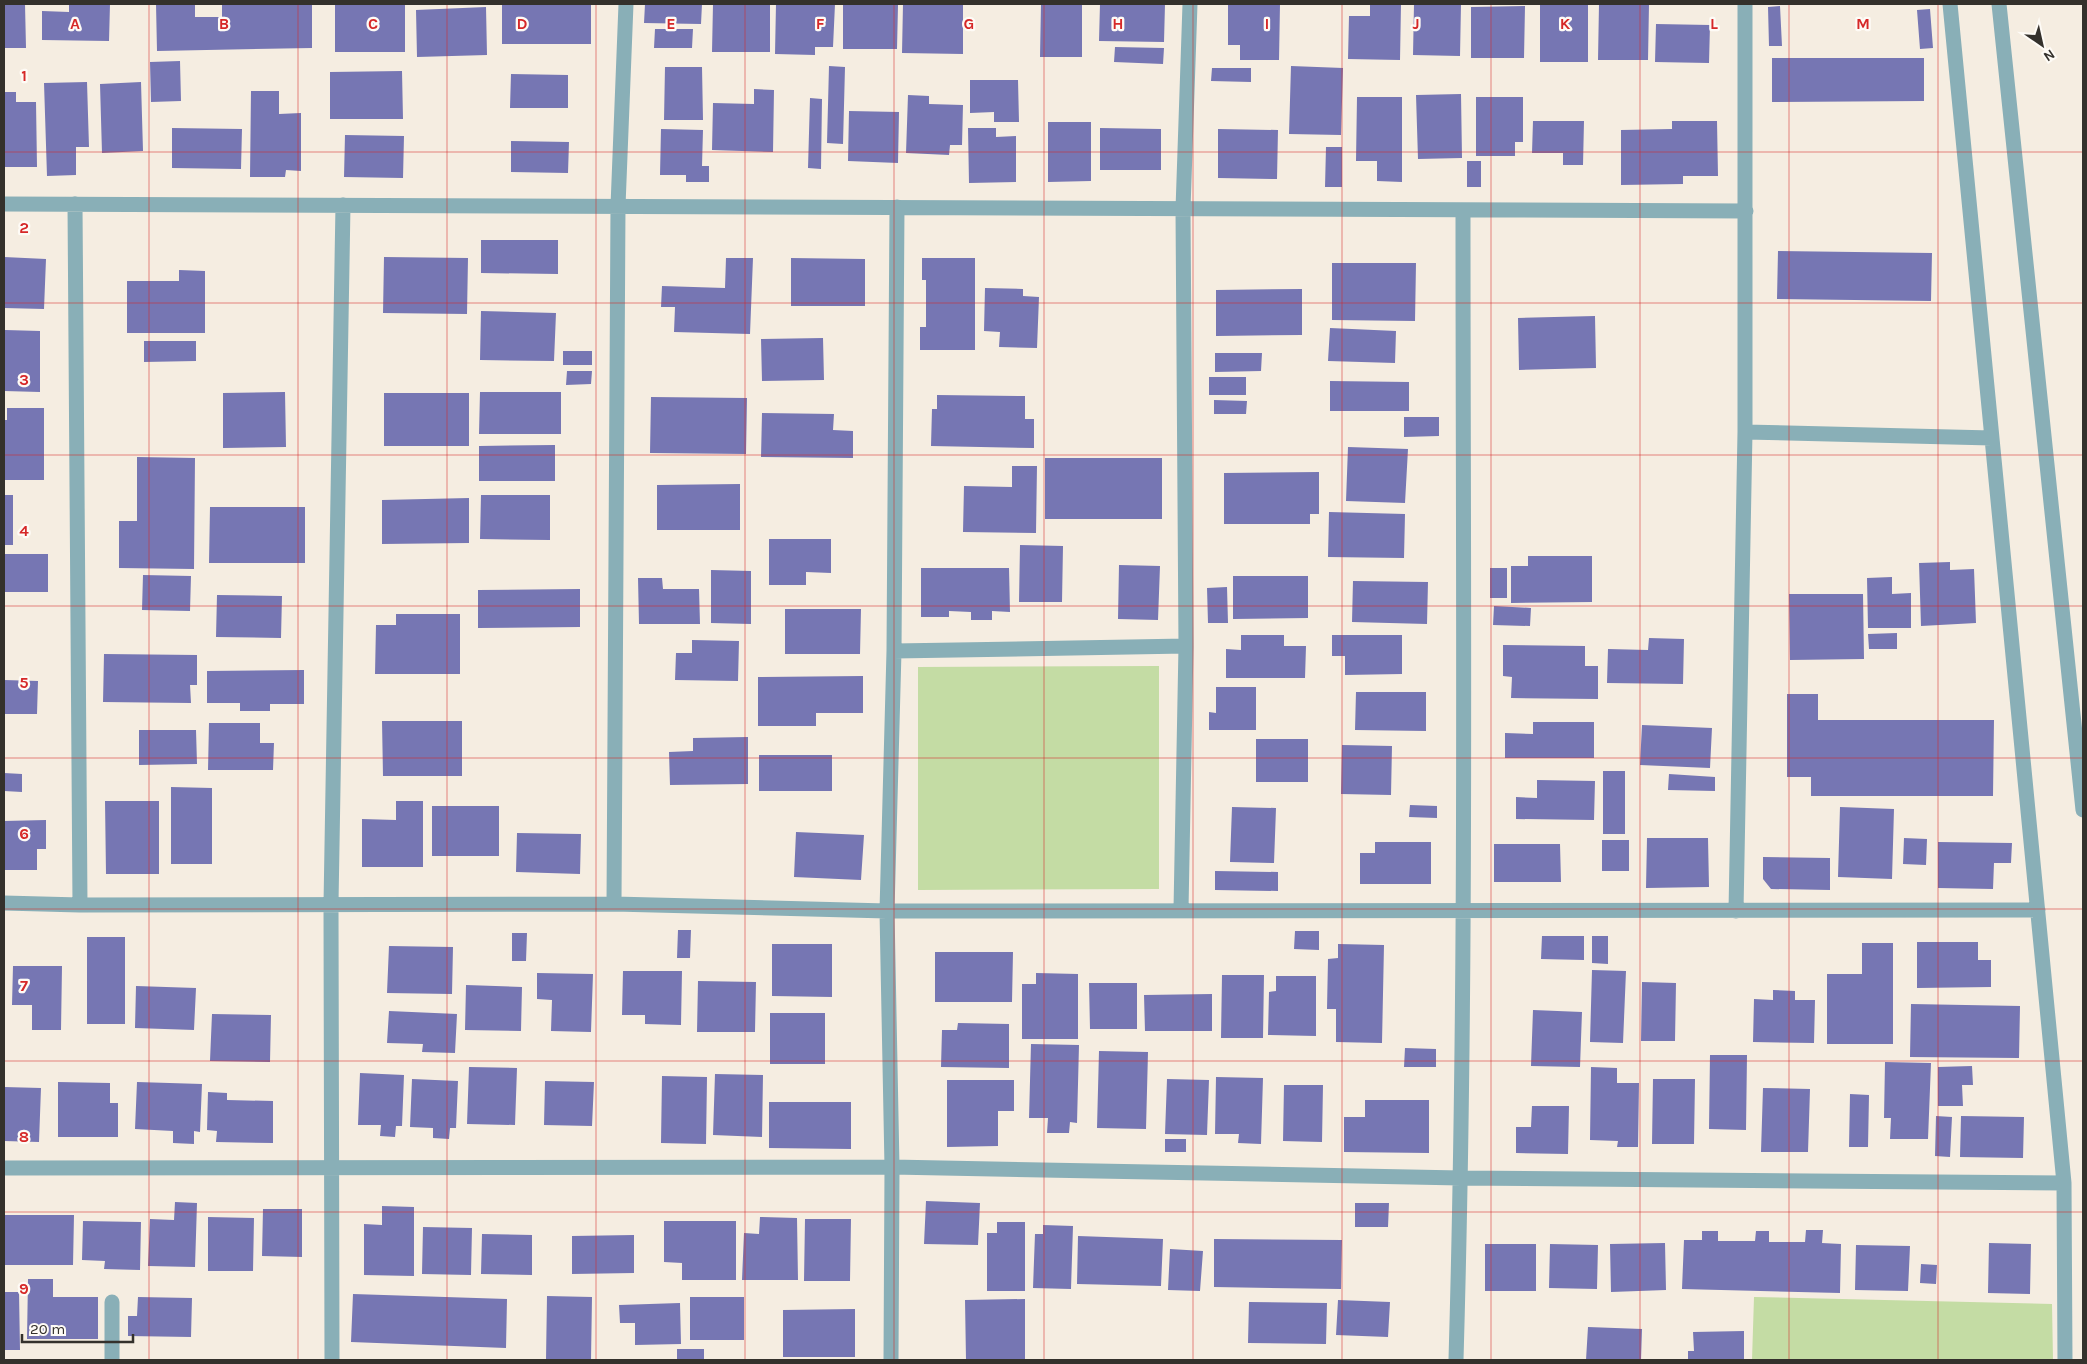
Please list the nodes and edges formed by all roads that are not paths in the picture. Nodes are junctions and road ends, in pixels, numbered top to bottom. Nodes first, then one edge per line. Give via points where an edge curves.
1 (626, 4) edge
2 (1190, 4) edge
3 (1745, 4) edge
4 (1950, 4) edge
5 (1999, 4) edge
6 (4, 204) edge
7 (75, 204) junction
8 (343, 205) junction
9 (618, 206) junction
10 (897, 207) junction
11 (1183, 209) junction
12 (1463, 210) junction
13 (1746, 211) junction
14 (1745, 432) junction
15 (1992, 438) junction
16 (1186, 646) junction
17 (894, 651) junction
18 (2083, 810) edge
19 (4, 903) edge
20 (331, 904) junction
21 (614, 904) junction
22 (80, 905) junction
23 (1181, 910) junction
24 (1464, 910) junction
25 (2038, 910) junction
26 (887, 911) junction
27 (1736, 911) junction
28 (892, 1167) junction
29 (4, 1168) edge
30 (332, 1169) junction
31 (1461, 1178) junction
32 (2064, 1183) junction
33 (112, 1302) dead end
34 (112, 1360) edge
35 (332, 1360) edge
36 (891, 1360) edge
37 (1456, 1360) edge
38 (2065, 1360) edge

1 - 9 street
2 - 11 street
3 - 13 street
4 - 15 street
5 - 18 street
6 - 7 street
7 - 8 street
7 - 22 street
8 - 9 street
8 - 20 street
9 - 10 street
9 - 21 street
10 - 11 street
10 - 17 street
11 - 12 street
11 - 16 street
12 - 13 street
12 - 24 street
13 - 14 street
14 - 15 street
14 - 27 street
15 - 25 street
16 - 17 street
16 - 23 street
17 - 26 street
19 - 22 street
20 - 21 street
20 - 22 street
20 - 30 street
21 - 26 street
23 - 24 street
23 - 26 street
24 - 27 street
24 - 31 street
25 - 27 street
25 - 32 street
26 - 28 street
28 - 30 street
28 - 31 street
28 - 36 street
29 - 30 street
30 - 35 street
31 - 32 street
31 - 37 street
32 - 38 street
33 - 34 street

